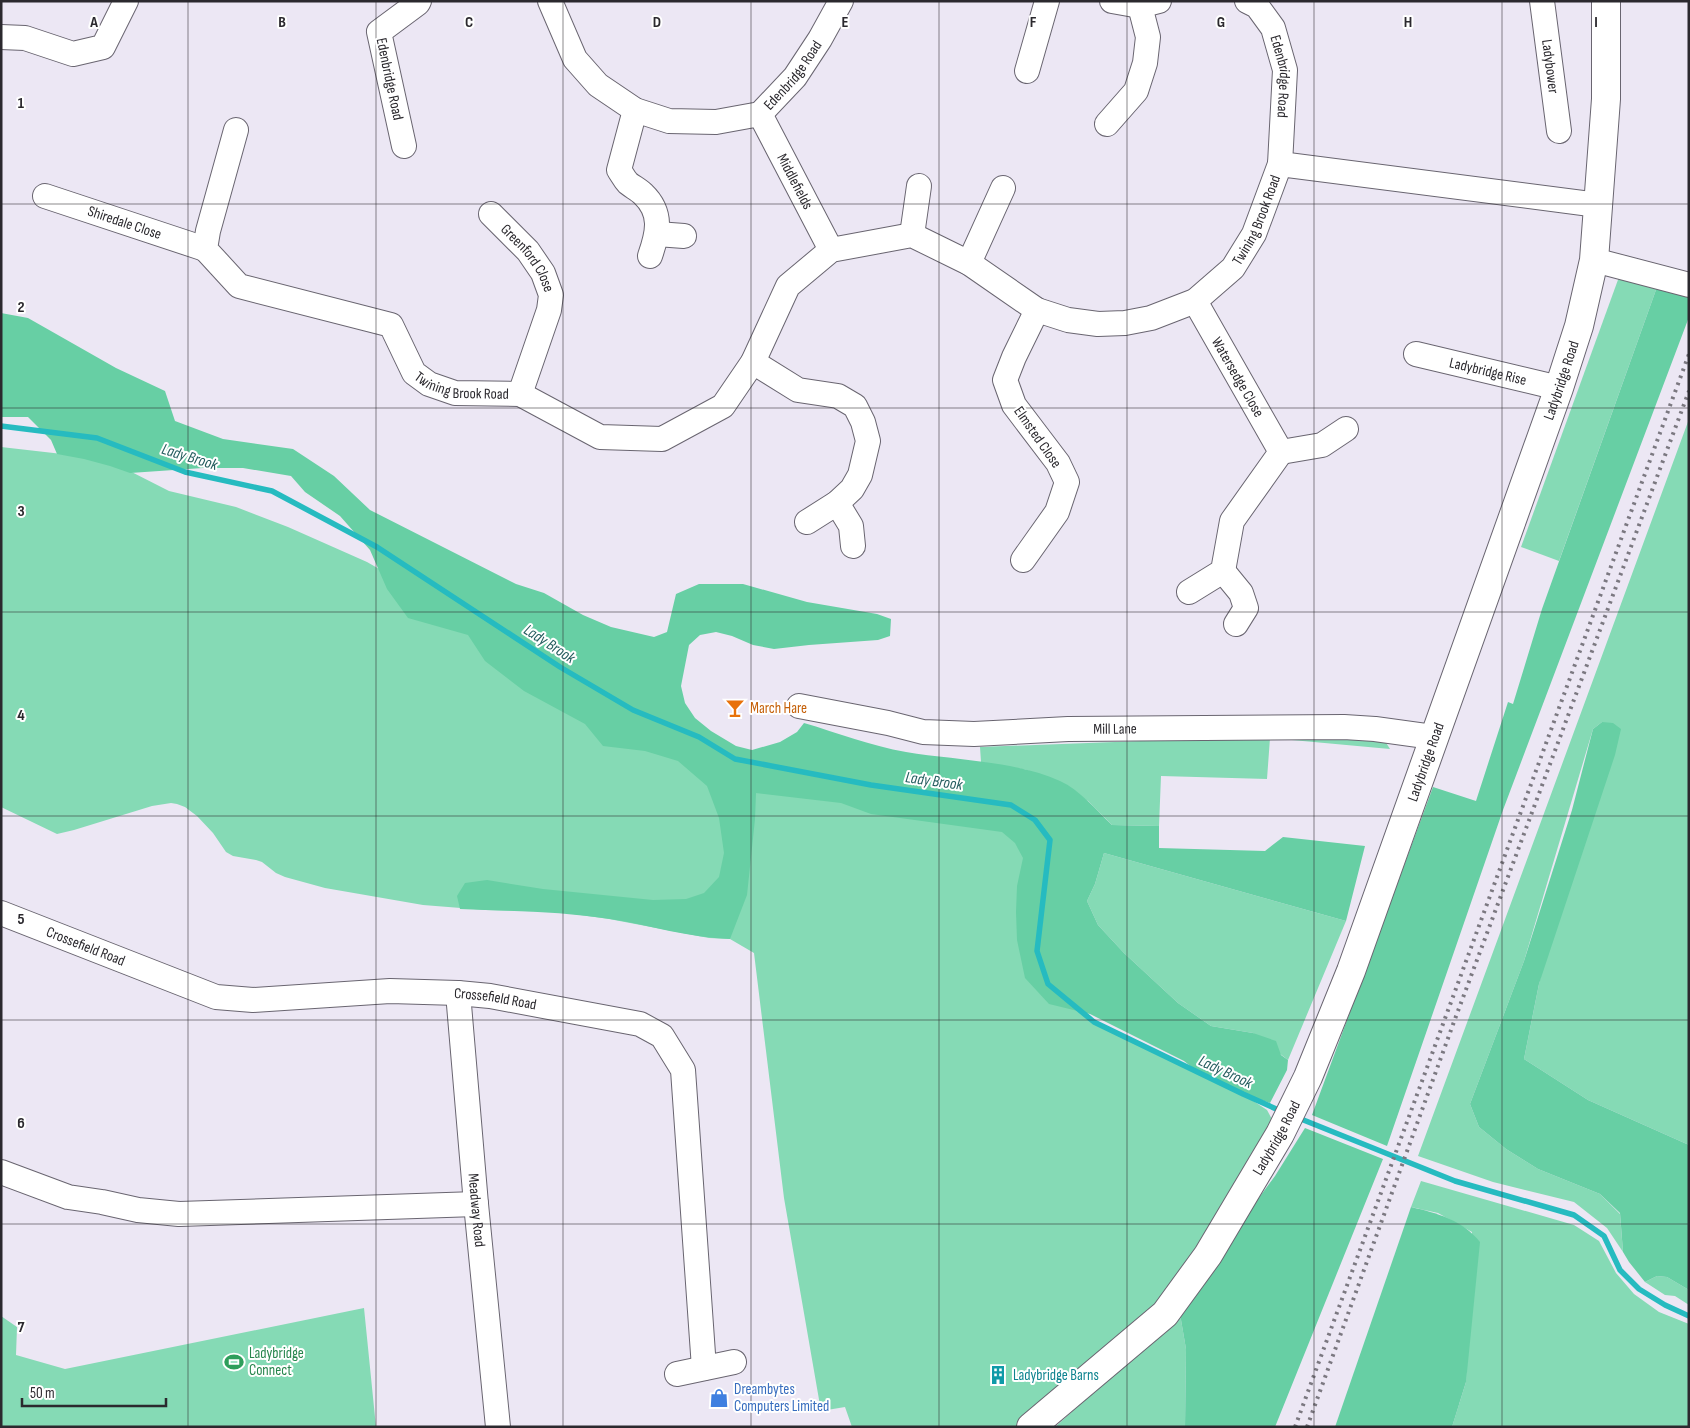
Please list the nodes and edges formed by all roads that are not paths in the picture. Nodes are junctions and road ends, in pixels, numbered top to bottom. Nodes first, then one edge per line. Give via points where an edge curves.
1 (126, 1) edge
2 (419, 1) edge
3 (550, 1) edge
4 (841, 1) edge
5 (1047, 1) edge
6 (1112, 1) edge
7 (1542, 1) edge
8 (1606, 1) edge
9 (1150, 3) edge
10 (1255, 3) edge
11 (1, 37) edge
12 (1027, 71) dead end
13 (635, 110) junction
14 (760, 114) junction
15 (1107, 124) dead end
16 (236, 130) dead end
17 (1559, 132) dead end
18 (404, 146) dead end
19 (1280, 164) junction
20 (918, 186) dead end
21 (1003, 188) dead end
22 (45, 196) dead end
23 (1598, 205) junction
24 (491, 214) dead end
25 (912, 235) junction
26 (684, 236) dead end
27 (205, 249) junction
28 (831, 250) junction
29 (1594, 260) junction
30 (969, 263) junction
31 (1689, 285) edge
32 (1195, 301) junction
33 (1037, 310) junction
34 (1416, 354) dead end
35 (753, 362) junction
36 (1559, 388) junction
37 (520, 394) junction
38 (1346, 429) dead end
39 (1281, 452) junction
40 (837, 503) junction
41 (807, 522) dead end
42 (853, 546) dead end
43 (1023, 560) dead end
44 (1223, 571) junction
45 (1189, 592) dead end
46 (1236, 624) dead end
47 (799, 706) dead end
48 (1433, 737) junction
49 (1, 913) edge
50 (458, 993) junction
51 (1, 1172) edge
52 (476, 1204) junction
53 (734, 1362) dead end
54 (704, 1368) junction
55 (676, 1374) dead end
56 (498, 1427) edge
57 (1031, 1427) edge

1 - 11 street via 104,47 73,54 24,38
2 - 18 street, Edenbridge Road via 379,32
3 - 13 street, Edenbridge Road via 575,59 598,84
4 - 14 street, Edenbridge Road via 795,77
5 - 12 street
6 - 9 street
7 - 17 street, Ladybower
8 - 23 street, Ladybridge Road via 1606,99
9 - 15 street via 1145,63 1136,91
10 - 19 street, Edenbridge Road via 1273,28 1284,70
13 - 14 street, Edenbridge Road via 669,121 716,122
13 - 26 street via 619,170 626,182 653,205 657,219 654,245
14 - 28 street, Middlefields
16 - 27 street
19 - 23 street, Twining Brook Road
19 - 32 street, Twining Brook Road via 1254,234 1234,268
20 - 25 street
21 - 30 street
22 - 27 street, Shiredale Close
23 - 29 street, Ladybridge Road
24 - 37 street, Greenford Close via 528,251 543,273 551,295 550,310
25 - 28 street, Twining Brook Road
25 - 30 street, Twining Brook Road
27 - 37 street, Twining Brook Road via 239,286 391,325 414,374 429,384 454,393
28 - 35 street, Twining Brook Road via 788,286
29 - 31 street
29 - 36 street, Ladybridge Road via 1579,326
30 - 33 street, Twining Brook Road
32 - 33 street, Twining Brook Road via 1151,318 1125,323 1068,320
32 - 39 street, Watersedge Close
33 - 43 street, Elmsted Close via 1005,380 1014,405 1058,463 1067,482 1057,512
34 - 36 street, Ladybridge Rise
35 - 37 street, Twining Brook Road via 723,406 662,439 600,436
35 - 40 street via 798,390 838,396 855,406 868,440 860,475 852,489
36 - 48 street, Ladybridge Road
38 - 39 street via 1322,445
39 - 44 street via 1232,521
40 - 41 street
40 - 42 street via 851,526
44 - 45 street
44 - 46 street via 1242,593 1246,608
47 - 48 street, Mill Lane via 923,732 1344,728
48 - 57 street, Ladybridge Road via 1351,970 1308,1077 1280,1134 1208,1255 1165,1314
49 - 50 street, Crossefield Road via 216,997 253,1000 390,991
50 - 52 street, Meadway Road
50 - 54 street, Crossefield Road via 640,1024 662,1036 683,1070
51 - 52 street via 68,1197 179,1214
52 - 56 street, Meadway Road
53 - 54 street
54 - 55 street

